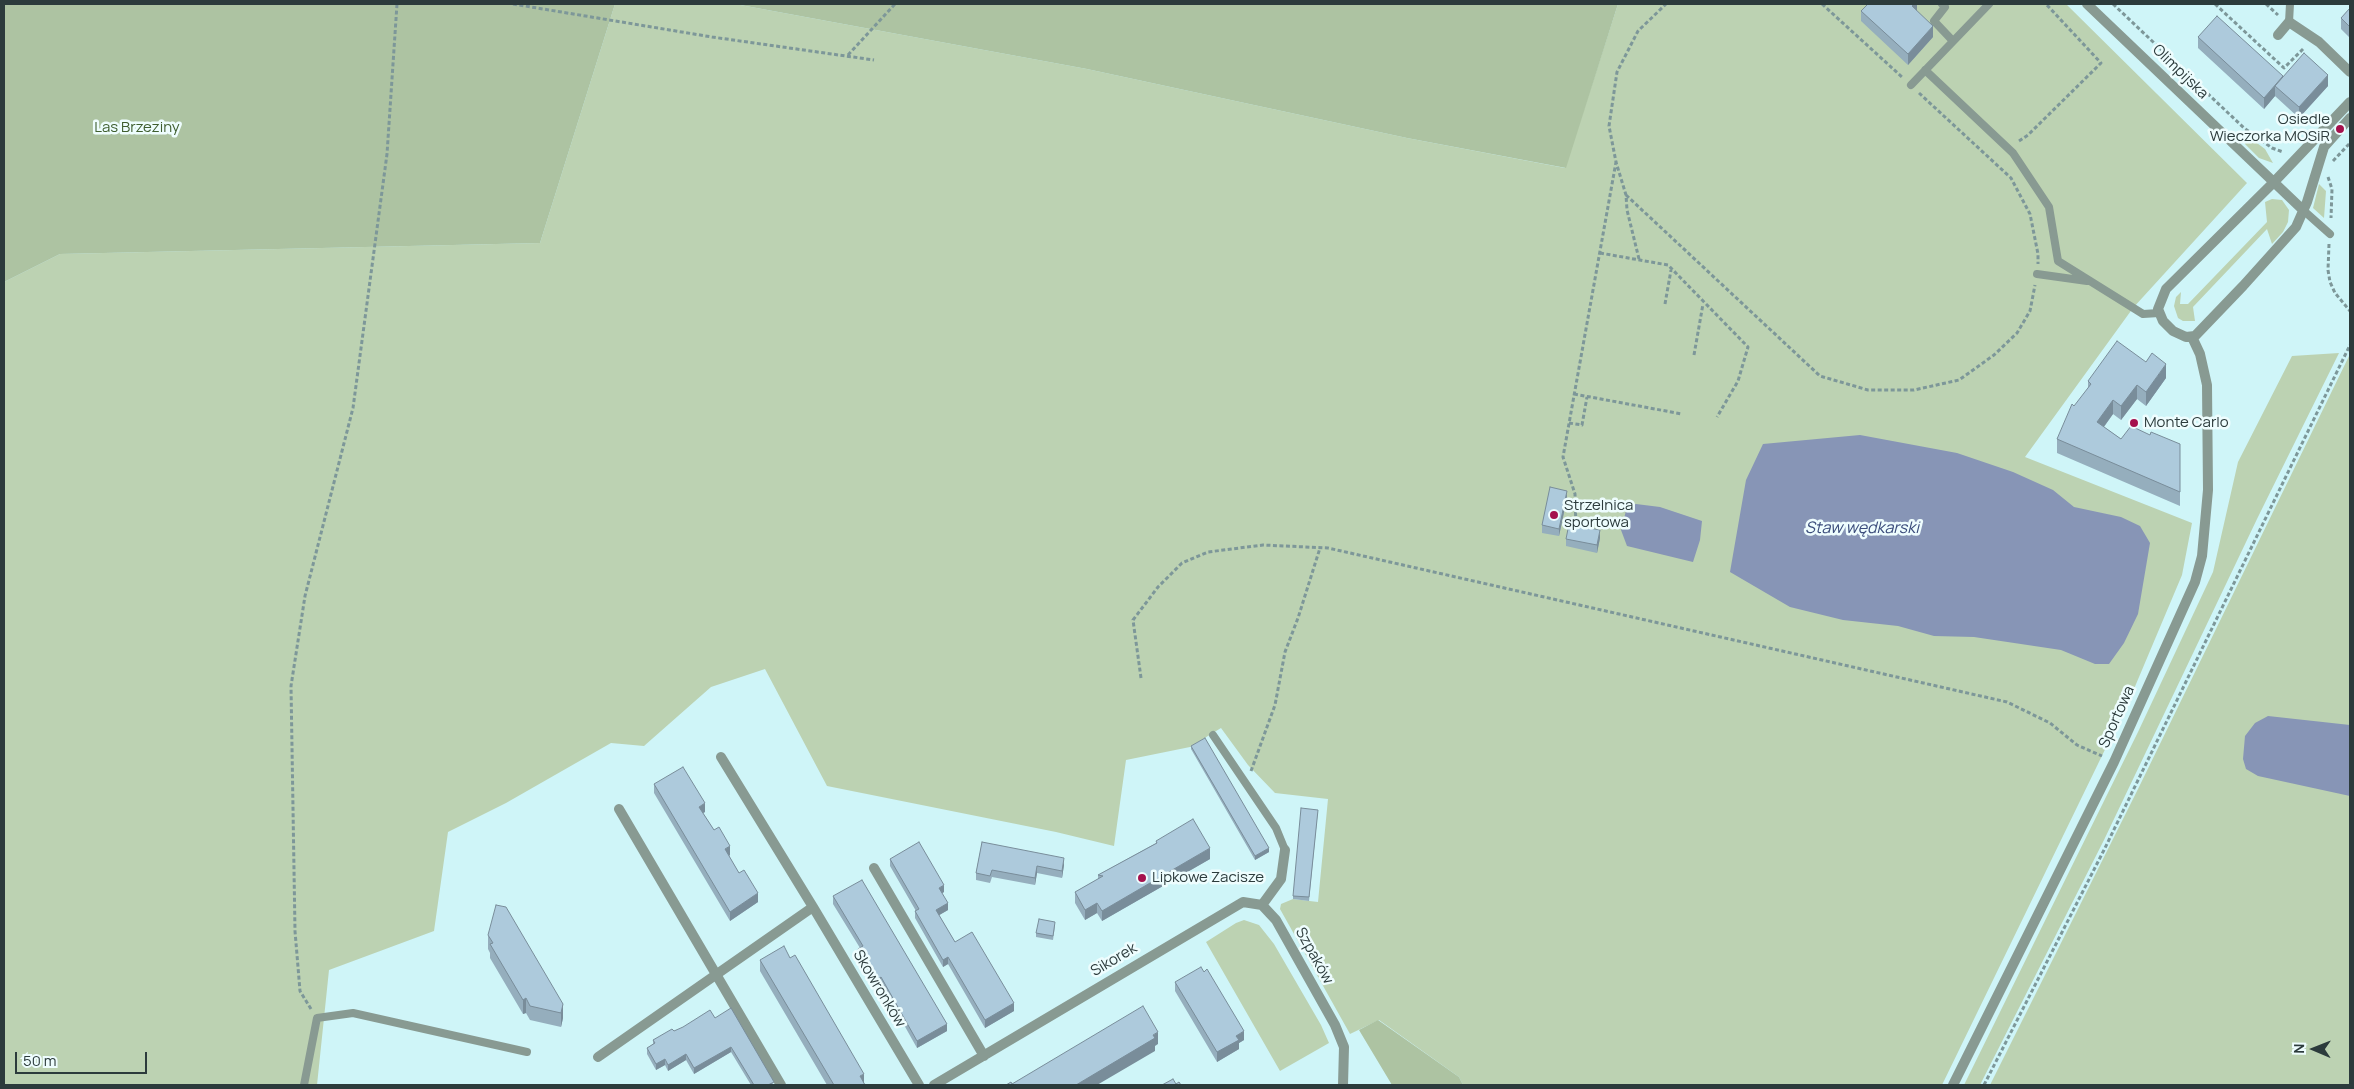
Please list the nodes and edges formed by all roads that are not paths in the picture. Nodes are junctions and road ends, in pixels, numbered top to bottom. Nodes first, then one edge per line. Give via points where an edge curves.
1 (1942, 4) edge
2 (1989, 4) edge
3 (2087, 4) edge
4 (2290, 4) edge
5 (2289, 22) junction
6 (2278, 35) dead end
7 (1952, 40) junction
8 (1925, 70) junction
9 (2350, 72) edge
10 (1911, 86) road end
11 (2350, 102) edge
12 (2350, 118) edge
13 (2274, 183) junction
14 (2303, 210) junction
15 (2330, 234) road end
16 (2037, 274) road end
17 (2091, 281) junction
18 (2159, 313) junction
19 (2192, 337) junction
20 (1213, 735) dead end
21 (721, 757) dead end
22 (619, 809) dead end
23 (1285, 850) joint
24 (874, 868) dead end
25 (1262, 905) junction
26 (813, 907) junction
27 (715, 974) junction
28 (527, 1052) dead end
29 (984, 1056) junction
30 (598, 1057) dead end
31 (304, 1085) edge
32 (780, 1085) edge
33 (919, 1085) edge
34 (934, 1085) edge
35 (1343, 1085) edge
36 (1953, 1085) edge

1 - 7 lane via 1945,7 1934,21
2 - 7 lane
3 - 13 street, Olimpijska
4 - 5 lane
5 - 6 street
5 - 9 street via 2319,42
7 - 8 lane
8 - 10 lane
8 - 17 lane via 2008,148 2049,207 2058,261
11 - 13 street
12 - 14 street via 2324,148
13 - 14 street, Olimpijska
13 - 18 street via 2166,289 2158,305
14 - 15 lane
14 - 19 street via 2296,227
16 - 17 lane
17 - 18 lane via 2143,314
18 - 19 street via 2173,331
19 - 36 street, Sportowa via 2200,354 2207,385 2208,490 2202,556 2195,582 2114,762
20 - 23 lane via 1276,828
21 - 26 street, Skowronków
22 - 27 street
23 - 25 street via 1281,879
24 - 29 street
25 - 29 street, Sikorek via 1243,902 1218,915
25 - 35 street, Szpaków via 1276,920 1340,1035 1344,1047
26 - 27 street
26 - 33 street, Skowronków
27 - 30 street
27 - 32 street
28 - 31 lane via 353,1013 317,1018
29 - 34 street, Sikorek

